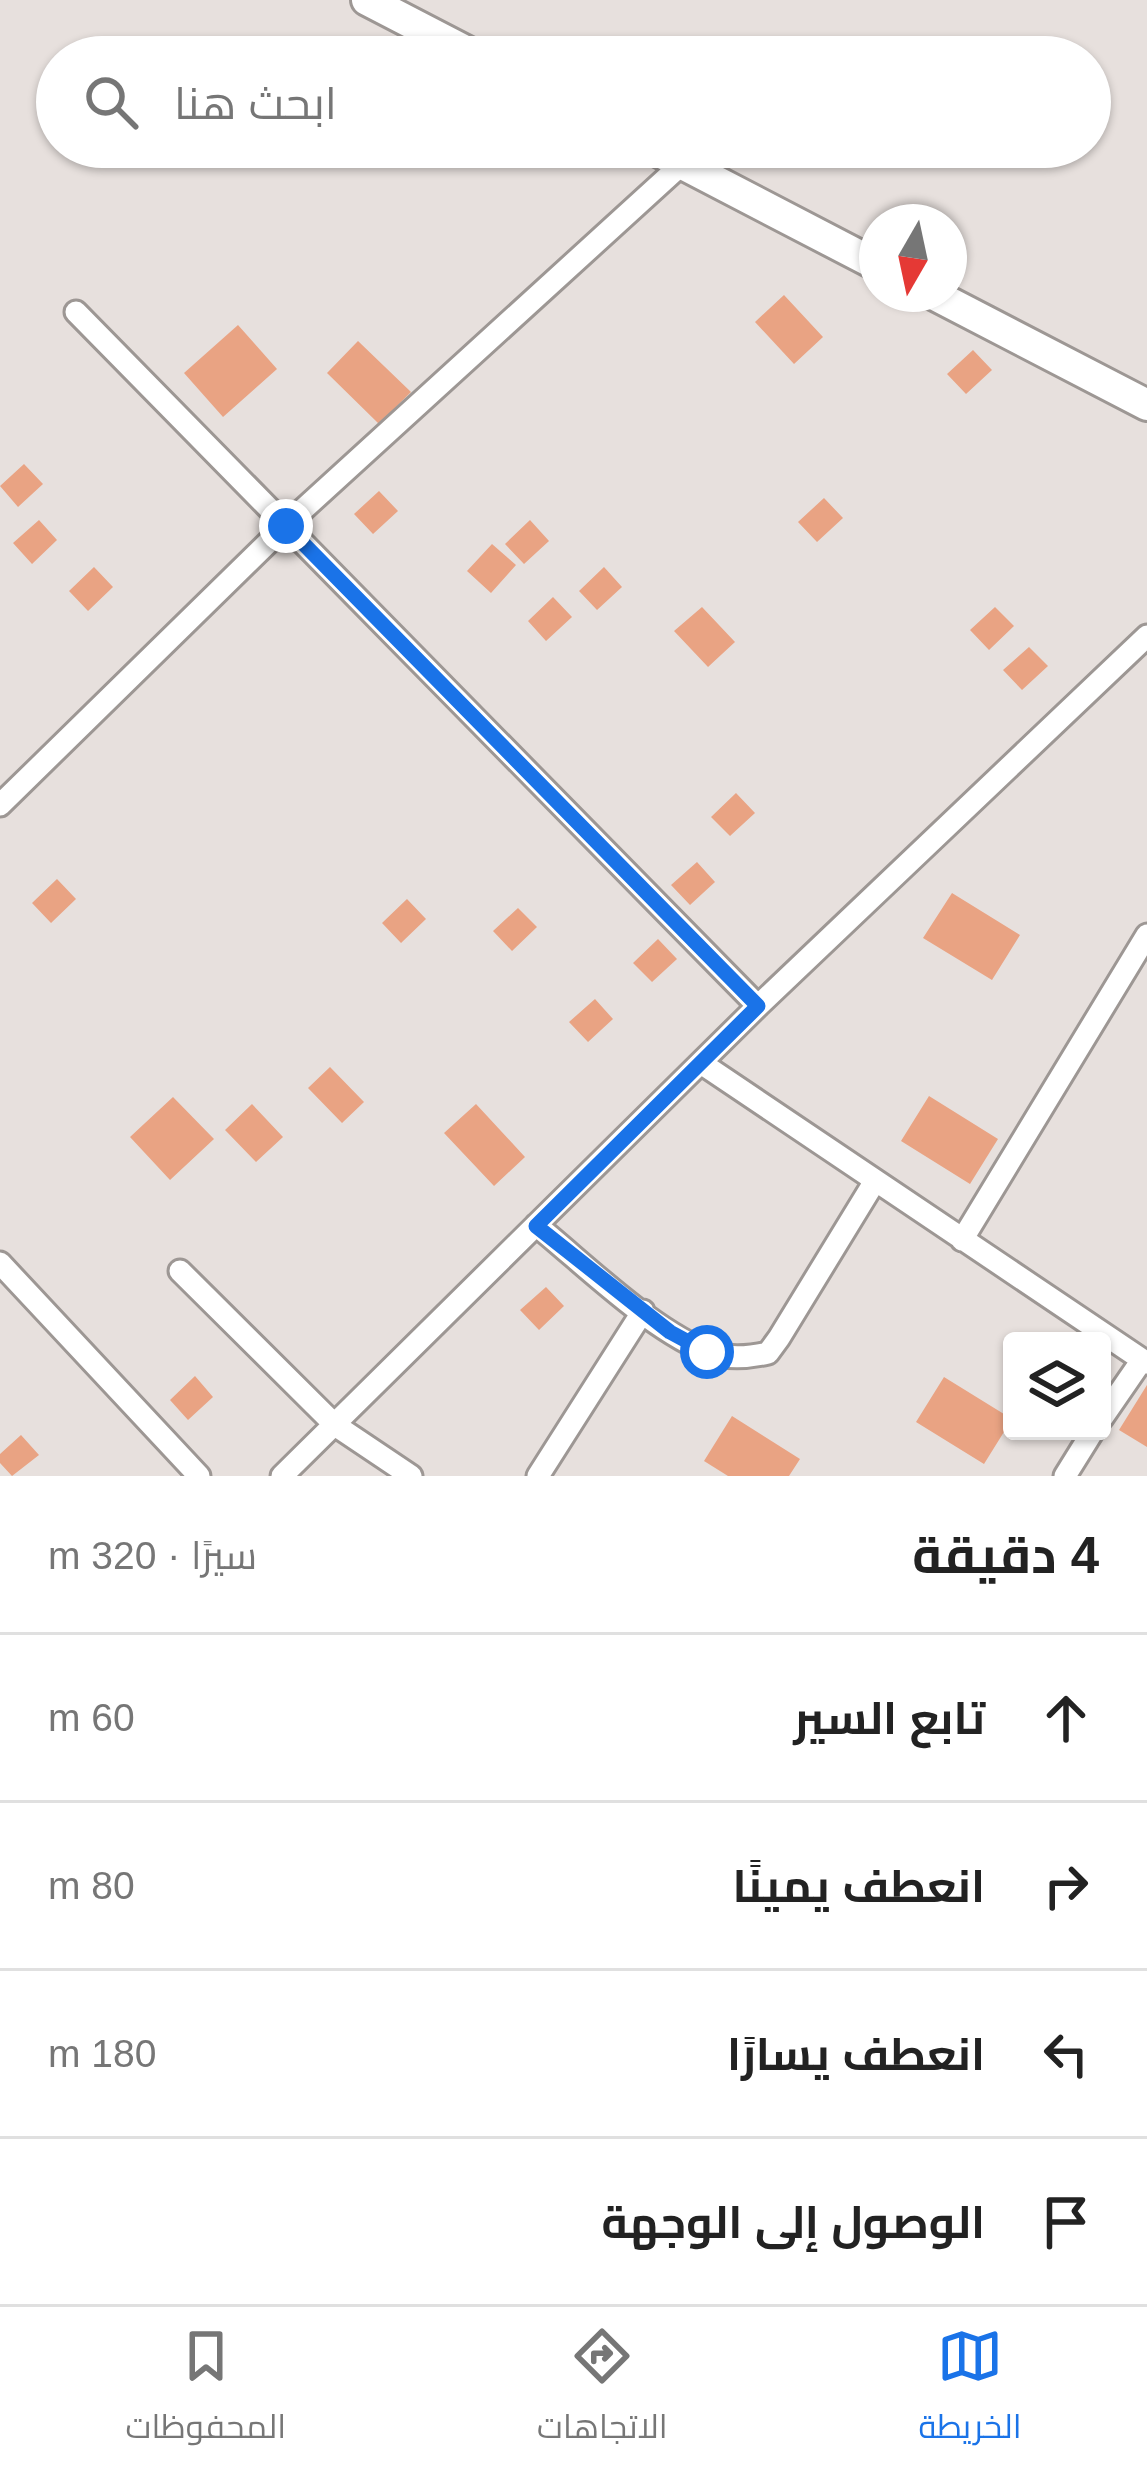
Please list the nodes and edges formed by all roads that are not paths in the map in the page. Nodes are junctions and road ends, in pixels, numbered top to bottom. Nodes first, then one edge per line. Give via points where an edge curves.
1 (368, 0) edge
2 (437, 36) edge
3 (678, 168) edge
4 (690, 168) edge
5 (859, 256) edge
6 (76, 312) dead end
7 (967, 312) edge
8 (1147, 405) edge
9 (286, 526) junction
10 (1147, 636) edge
11 (0, 806) edge
12 (1147, 935) edge
13 (758, 1006) junction
14 (701, 1063) junction
15 (875, 1181) junction
16 (536, 1226) junction
17 (962, 1240) junction
18 (0, 1263) edge
19 (181, 1271) dead end
20 (643, 1311) junction
21 (1144, 1362) edge
22 (1111, 1406) edge
23 (334, 1425) junction
24 (1087, 1440) edge
25 (199, 1476) edge
26 (282, 1476) edge
27 (411, 1476) edge
28 (538, 1476) edge
29 (1065, 1476) edge

1 - 2 street
3 - 9 street
4 - 5 street
6 - 9 street
7 - 8 street
9 - 11 street
9 - 13 street
10 - 13 street
12 - 17 street
13 - 14 street
14 - 15 street
14 - 16 street
15 - 17 street
15 - 20 street via 768,1353 707,1352
16 - 20 street
16 - 23 street
17 - 21 street
18 - 25 street
19 - 23 street
20 - 28 street
21 - 22 street
23 - 26 street
23 - 27 street
24 - 29 street

